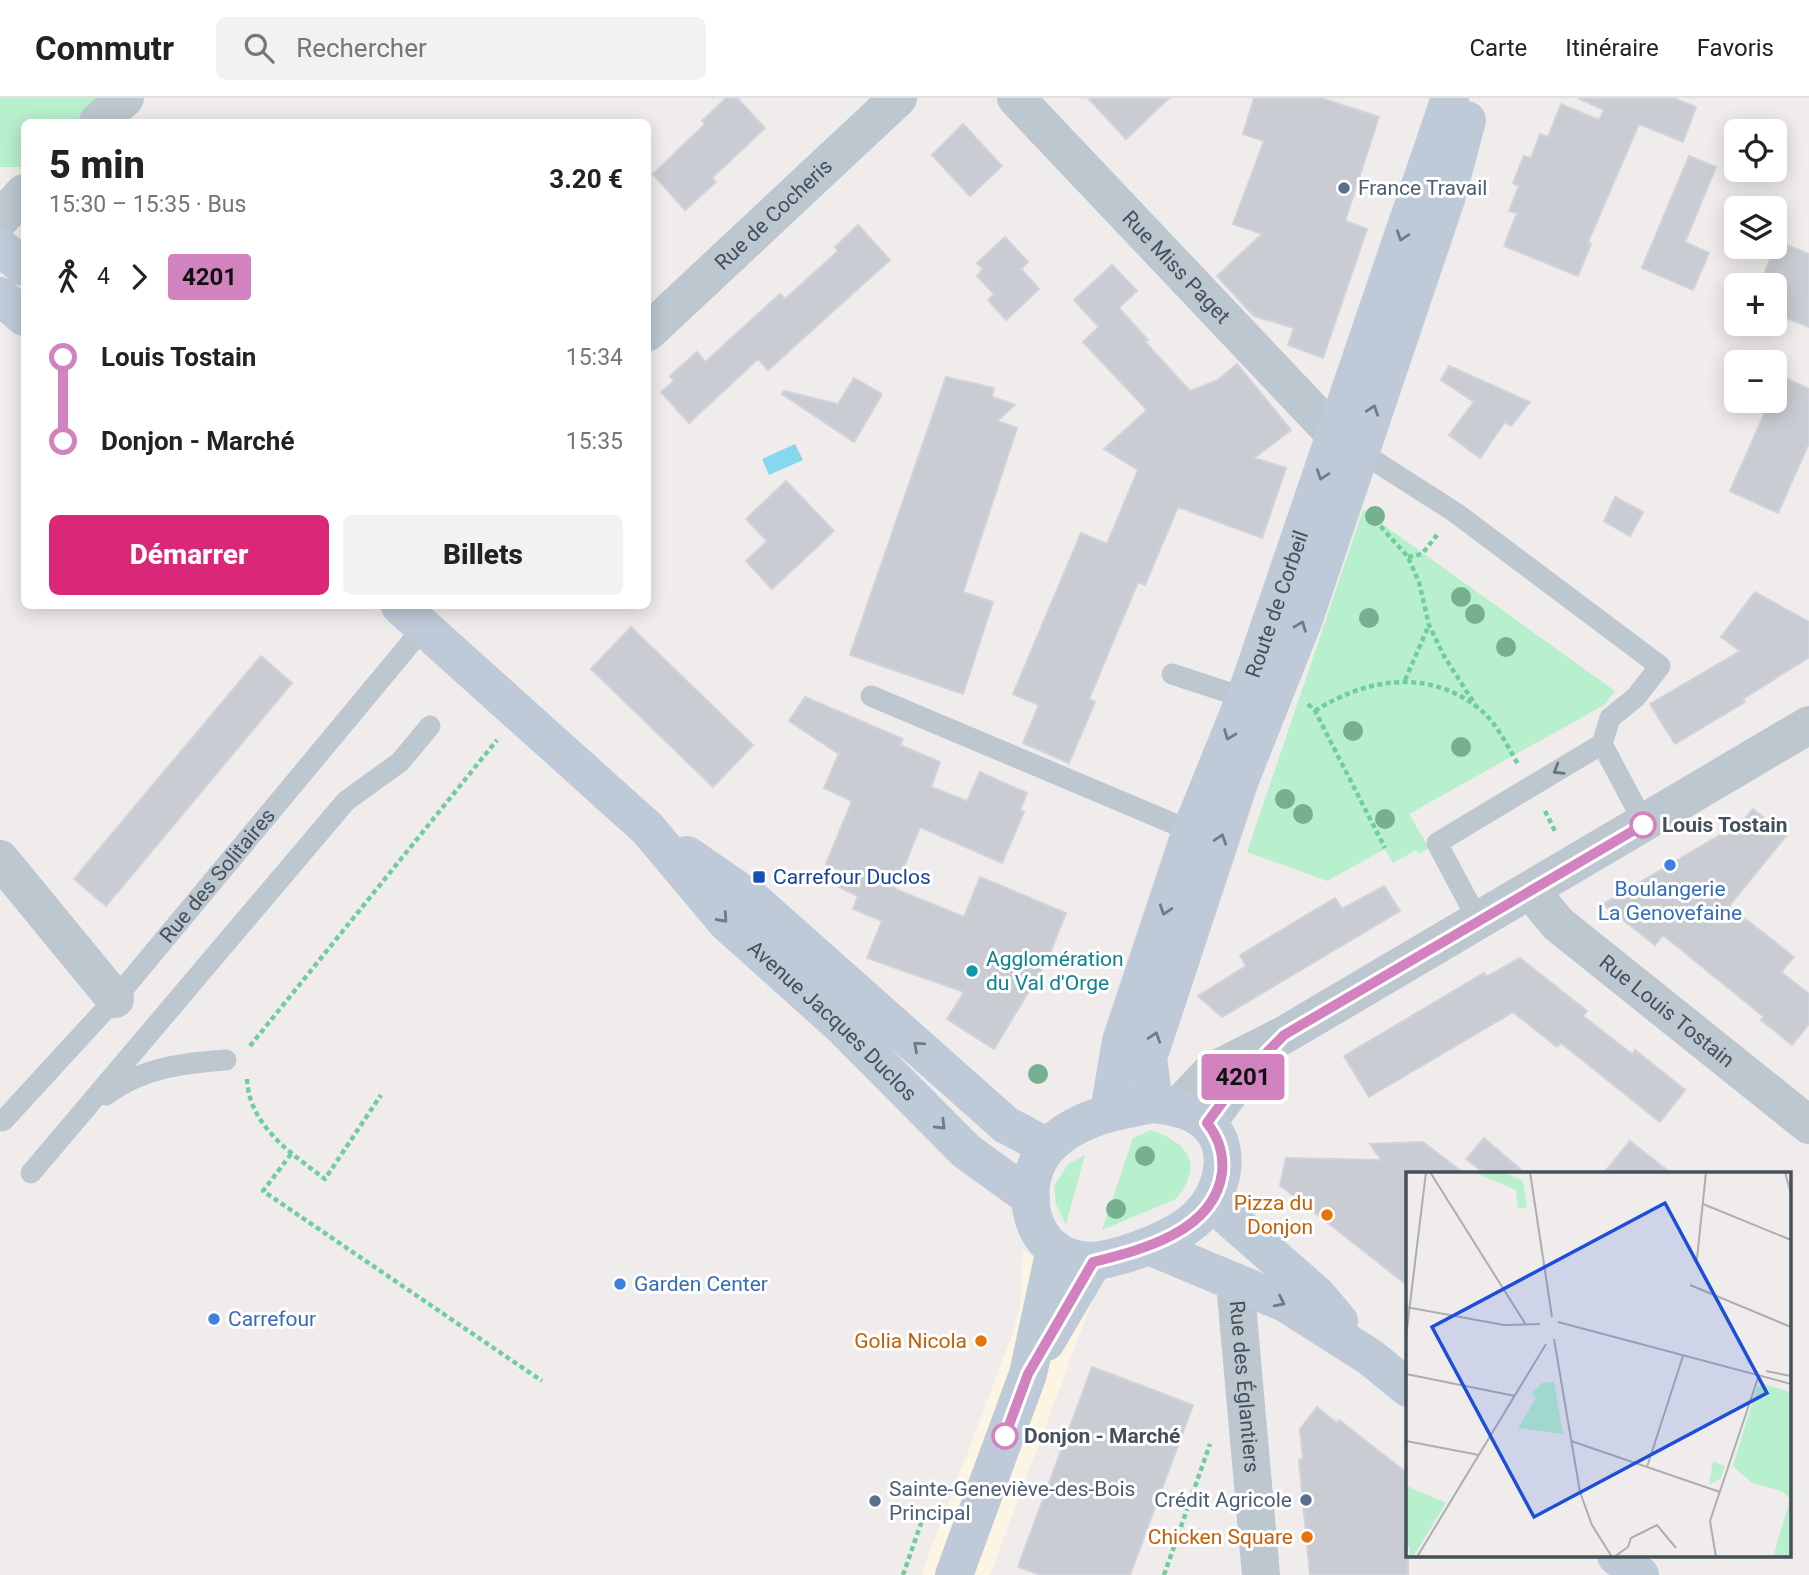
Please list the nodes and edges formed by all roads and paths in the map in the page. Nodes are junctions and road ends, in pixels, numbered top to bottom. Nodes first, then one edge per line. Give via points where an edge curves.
1 (125, 98) edge
2 (898, 98) edge
3 (1016, 98) edge
4 (1450, 98) edge
5 (1473, 98) edge
6 (102, 119) edge
7 (21, 196) edge
8 (0, 219) edge
9 (0, 247) edge
10 (21, 264) edge
11 (0, 296) edge
12 (21, 314) edge
13 (651, 329) edge
14 (1348, 444) junction
15 (1456, 513) junction
16 (1371, 517) dead end
17 (1408, 557) junction
18 (412, 616) edge
19 (1429, 625) junction
20 (1172, 674) dead end
21 (1405, 680) junction
22 (871, 696) dead end
23 (1245, 698) junction
24 (1302, 698) dead end
25 (1477, 706) junction
26 (518, 711) junction
27 (1315, 711) junction
28 (1809, 724) edge
29 (430, 726) dead end
30 (1602, 744) junction
31 (1531, 786) junction
32 (1644, 824) junction
33 (647, 828) junction
34 (1191, 831) junction
35 (1385, 848) dead end
36 (0, 859) edge
37 (1574, 866) junction
38 (1531, 891) junction
39 (1479, 922) junction
40 (116, 999) junction
41 (249, 1053) dead end
42 (226, 1060) dead end
43 (247, 1073) dead end
44 (382, 1095) dead end
45 (1180, 1111) junction
46 (1109, 1112) junction
47 (81, 1114) junction
48 (3, 1121) dead end
49 (1809, 1125) edge
50 (1048, 1147) junction
51 (291, 1154) junction
52 (31, 1173) dead end
53 (1031, 1198) junction
54 (1211, 1202) junction
55 (1149, 1246) junction
56 (1055, 1249) junction
57 (1093, 1262) junction
58 (1235, 1282) junction
59 (1370, 1357) junction
60 (1028, 1374) junction
61 (542, 1381) dead end
62 (1406, 1386) edge
63 (1214, 1433) dead end
64 (926, 1509) dead end
65 (1619, 1558) edge
66 (904, 1575) edge
67 (954, 1575) edge
68 (1164, 1575) edge
69 (1261, 1575) edge
70 (1640, 1575) edge

1 - 6 street
2 - 13 street, Rue de Cocheris
3 - 14 street, Rue Miss Paget
4 -> 14 main road, Route de Corbeil
14 -> 5 main road, Route de Corbeil via 1446,199
7 - 8 street
9 - 10 main road
11 - 12 main road
14 - 15 lane
14 -> 23 main road, Route de Corbeil
45 -> 14 main road, Route de Corbeil via 1148,1058 1240,779 1304,619
15 - 17 path via 1422,554
15 - 30 lane via 1660,666 1636,697 1610,718
16 - 17 path
17 - 19 path
18 - 26 main road, Avenue Jacques Duclos
18 - 40 lane, Rue des Solitaires
19 - 21 path
19 - 25 path
20 - 23 lane
21 - 25 path via 1443,689
21 - 27 path via 1339,696
22 - 34 lane
23 -> 34 main road, Route de Corbeil
24 - 27 path
25 - 31 path via 1499,730
26 - 33 main road, Avenue Jacques Duclos
26 - 41 path via 251,1042
27 - 35 path
28 - 32 street
29 - 47 lane via 400,762 346,801
30 -> 31 lane
30 - 32 lane
31 - 37 path
31 - 39 lane via 1437,844
32 - 37 street
50 -> 33 main road, Avenue Jacques Duclos via 1006,1125 755,902
33 -> 53 main road, Avenue Jacques Duclos via 727,923 843,1027 966,1151
34 -> 46 main road, Route de Corbeil via 1121,1041
36 - 40 street
37 - 38 street
38 - 39 street
38 - 49 street, Rue Louis Tostain via 1558,924
39 - 45 street via 1284,1035 1235,1085
40 - 48 lane, Rue des Solitaires
42 - 47 lane via 176,1063 122,1083
43 - 51 path via 252,1100 268,1133
44 - 51 path via 326,1179
45 - 46 main road
45 - 54 main road via 1215,1133 1223,1162
46 - 50 main road via 1075,1126
47 - 52 lane
50 - 53 main road via 1032,1180
51 - 61 path via 263,1191
53 - 56 main road via 1039,1234
54 - 55 main road via 1184,1228
54 - 59 main road via 1317,1295
55 - 57 main road
55 - 58 main road
56 - 57 main road via 1069,1258
56 - 60 main road
57 - 60 main road
58 -> 59 main road via 1285,1303
58 - 69 street, Rue des Églantiers
59 - 62 main road
60 - 67 main road
63 - 68 path
64 - 66 path
65 - 70 main road

